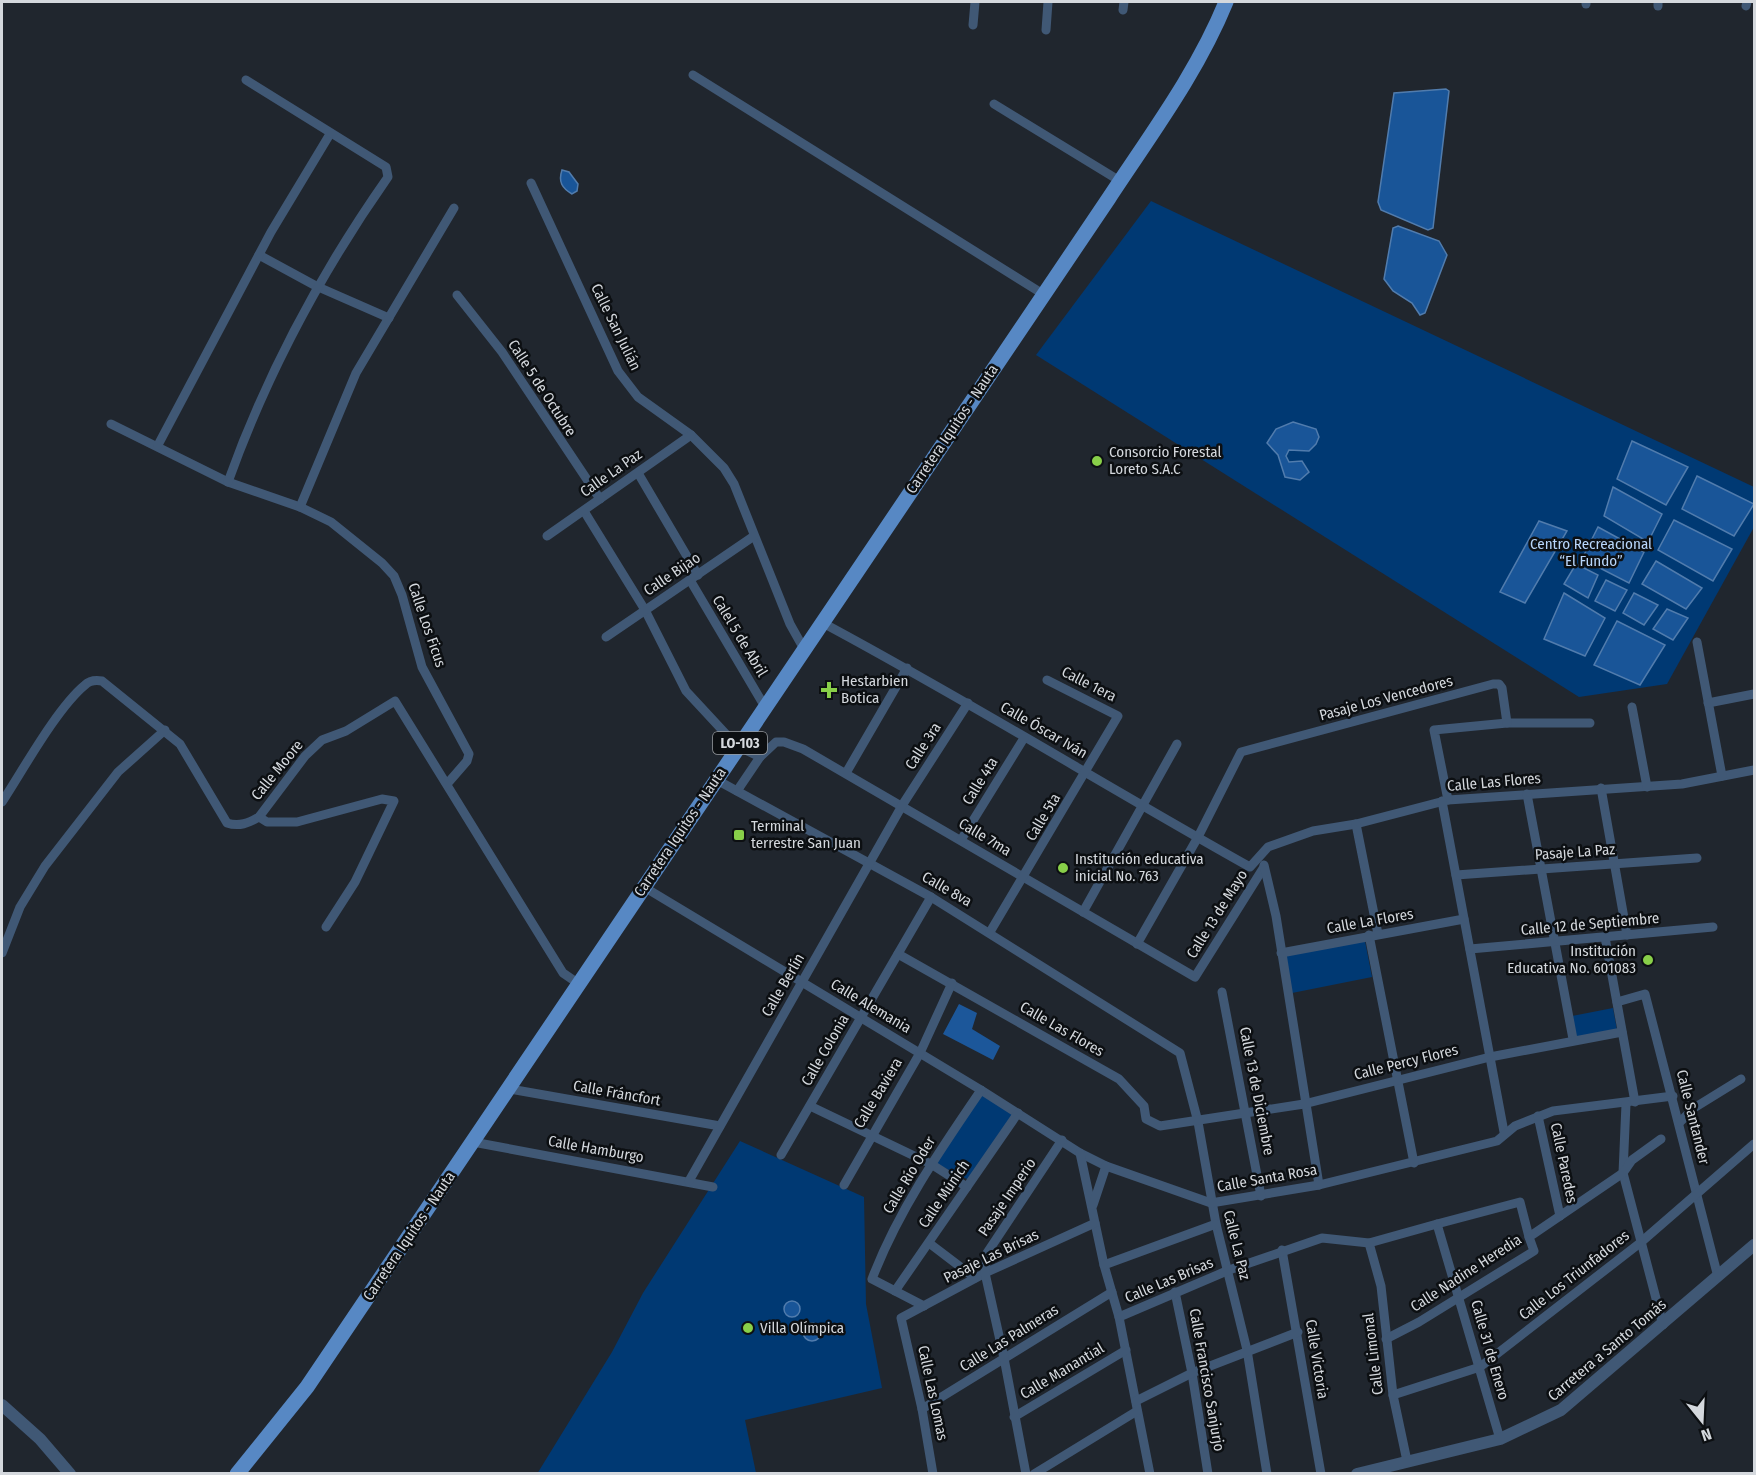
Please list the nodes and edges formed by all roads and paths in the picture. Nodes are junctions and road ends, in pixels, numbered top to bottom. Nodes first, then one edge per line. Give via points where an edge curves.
1 (975, 2) edge
2 (1048, 2) edge
3 (1226, 2) edge
4 (973, 25) dead end
5 (1046, 30) dead end
6 (693, 75) dead end
7 (246, 80) dead end
8 (993, 104) dead end
9 (330, 134) junction
10 (1120, 181) junction
11 (531, 183) dead end
12 (454, 207) dead end
13 (259, 255) junction
14 (316, 286) junction
15 (1043, 294) junction
16 (457, 295) dead end
17 (389, 318) junction
18 (111, 424) dead end
19 (691, 435) junction
20 (158, 446) junction
21 (638, 473) junction
22 (228, 482) junction
23 (600, 499) junction
24 (300, 507) junction
25 (584, 511) junction
26 (547, 536) dead end
27 (754, 536) junction
28 (694, 578) junction
29 (645, 610) junction
30 (821, 622) junction
31 (606, 637) dead end
32 (1697, 642) dead end
33 (804, 649) junction
34 (907, 668) junction
35 (1047, 680) dead end
36 (1755, 694) edge
37 (968, 703) junction
38 (1708, 703) junction
39 (765, 707) junction
40 (1632, 707) dead end
41 (1118, 716) joint
42 (1507, 723) junction
43 (1590, 723) dead end
44 (165, 730) junction
45 (1024, 738) junction
46 (1177, 744) dead end
47 (737, 746) junction
48 (760, 757) junction
49 (1755, 770) edge
50 (1087, 772) junction
51 (846, 773) junction
52 (1722, 777) junction
53 (715, 779) junction
54 (447, 784) junction
55 (1647, 787) junction
56 (1601, 788) junction
57 (737, 791) junction
58 (1527, 794) junction
59 (1445, 800) junction
60 (2, 802) edge
61 (903, 804) junction
62 (1144, 804) junction
63 (259, 817) junction
64 (1356, 824) junction
65 (1198, 837) junction
66 (961, 840) junction
67 (1261, 854) junction
68 (1697, 858) dead end
69 (869, 863) junction
70 (1614, 864) junction
71 (1251, 867) joint
72 (1264, 867) junction
73 (1541, 869) junction
74 (1456, 875) junction
75 (1024, 877) junction
76 (644, 887) junction
77 (932, 897) junction
78 (1083, 912) junction
79 (1464, 919) junction
80 (326, 927) dead end
81 (1713, 927) dead end
82 (990, 932) junction
83 (1374, 935) junction
84 (1627, 935) junction
85 (1605, 937) junction
86 (1554, 942) junction
87 (1137, 944) junction
88 (1470, 949) junction
89 (1281, 952) junction
90 (2, 953) edge
91 (898, 954) junction
92 (1195, 977) joint
93 (802, 982) junction
94 (952, 983) junction
95 (579, 984) junction
96 (1222, 992) dead end
97 (1617, 1002) junction
98 (861, 1017) junction
99 (1622, 1032) junction
100 (1157, 1037) joint
101 (1573, 1040) junction
102 (920, 1053) junction
103 (1490, 1057) junction
104 (1741, 1079) dead end
105 (1398, 1080) junction
106 (510, 1089) junction
107 (981, 1090) junction
108 (1673, 1096) junction
109 (1630, 1103) junction
110 (1304, 1104) junction
111 (810, 1106) junction
112 (1018, 1113) junction
113 (1246, 1115) junction
114 (1538, 1116) junction
115 (1198, 1122) junction
116 (1680, 1122) junction
117 (720, 1126) junction
118 (1504, 1132) junction
119 (871, 1133) junction
120 (1661, 1139) dead end
121 (1062, 1140) junction
122 (473, 1142) junction
123 (1755, 1144) edge
124 (1080, 1153) junction
125 (781, 1155) dead end
126 (1414, 1162) junction
127 (931, 1164) junction
128 (1106, 1166) junction
129 (1623, 1173) junction
130 (689, 1181) junction
131 (844, 1185) dead end
132 (1319, 1185) junction
133 (713, 1187) dead end
134 (967, 1187) junction
135 (1695, 1193) junction
136 (1262, 1196) junction
137 (1211, 1203) junction
138 (1092, 1207) junction
139 (1560, 1216) junction
140 (1095, 1222) junction
141 (1216, 1224) junction
142 (1437, 1224) junction
143 (1529, 1237) junction
144 (929, 1243) junction
145 (1369, 1243) junction
146 (1640, 1243) junction
147 (1755, 1245) edge
148 (1282, 1250) junction
149 (1104, 1265) junction
150 (1229, 1270) junction
151 (985, 1273) junction
152 (1718, 1277) junction
153 (975, 1278) junction
154 (895, 1291) junction
155 (1112, 1292) junction
156 (1175, 1292) junction
157 (1460, 1298) junction
158 (924, 1305) junction
159 (1119, 1317) junction
160 (901, 1318) joint
161 (1663, 1324) junction
162 (1298, 1332) junction
163 (1386, 1339) junction
164 (1125, 1350) junction
165 (1247, 1350) junction
166 (1004, 1358) junction
167 (1480, 1367) junction
168 (1192, 1373) junction
169 (1393, 1395) junction
170 (2, 1405) edge
171 (1136, 1406) junction
172 (922, 1409) junction
173 (1014, 1417) junction
174 (1500, 1439) junction
175 (1407, 1461) junction
176 (70, 1473) edge
177 (237, 1473) edge
178 (933, 1473) edge
179 (1026, 1473) edge
180 (1035, 1473) edge
181 (1150, 1473) edge
182 (1208, 1473) edge
183 (1267, 1473) edge
184 (1321, 1473) edge
185 (1357, 1473) edge

1 - 4 street
2 - 5 street
3 - 10 main road, Carretera Iquitos - Nauta / LO-103 via 1188,79
6 - 15 street
7 - 9 street
8 - 10 street
9 - 13 street
9 - 14 street via 386,167 388,177
10 - 15 main road, Carretera Iquitos - Nauta / LO-103
11 - 19 street, Calle San Julián via 618,371 638,397
12 - 17 street
13 - 14 street
13 - 20 street
14 - 17 street
14 - 22 street via 246,431
15 - 30 main road, Carretera Iquitos - Nauta / LO-103
16 - 23 street, Calle 5 de Octubre via 502,352
17 - 24 street via 356,373
18 - 20 street
19 - 21 street, Calle La Paz
19 - 27 street, Calle San Julián via 724,468 734,484
20 - 22 street
21 - 23 street, Calle La Paz
21 - 28 street, Calel 5 de Abril
22 - 24 street
23 - 25 street, Calle La Paz
24 - 54 street, Calle Los Ficus via 331,522 394,576 422,667 469,754
25 - 26 street, Calle La Paz
25 - 29 street
27 - 28 street, Calle Bijao
27 - 33 street, Calle San Julián
28 - 29 street, Calle Bijao
28 - 39 street, Calel 5 de Abril
29 - 31 street, Calle Bijao
29 - 47 street via 686,691
30 - 33 main road, Carretera Iquitos - Nauta / LO-103
30 - 34 street, Calle Óscar Iván
32 - 38 street
33 - 39 main road, Carretera Iquitos - Nauta / LO-103
34 - 37 street, Calle Óscar Iván
34 - 51 street
35 - 41 street, Calle 1era
36 - 38 street
37 - 45 street, Calle Óscar Iván
37 - 61 street, Calle 3ra
38 - 52 street
39 - 47 main road, Carretera Iquitos - Nauta / LO-103
40 - 55 street
41 - 50 street, Calle 5ta
42 - 43 street
42 - 59 street via 1434,730
42 - 65 street, Pasaje Los Vencedores via 1502,688 1493,684 1241,752
44 - 60 street via 102,681 87,683 70,700
44 - 63 street, Calle Moore via 180,744 227,823 249,823
44 - 90 street via 118,772 45,866 20,907
45 - 50 street, Calle Óscar Iván
45 - 66 street, Calle 4ta
46 - 62 street
47 - 48 street
47 - 53 main road, Carretera Iquitos - Nauta / LO-103
48 - 51 street, Calle 7ma via 776,742 784,742
48 - 57 street, Calle 7ma
49 - 52 street, Calle Las Flores
50 - 62 street, Calle Óscar Iván
50 - 75 street, Calle 5ta
51 - 61 street, Calle 7ma
52 - 55 street, Calle Las Flores
53 - 57 street, Calle 8va
53 - 76 main road, Carretera Iquitos - Nauta / LO-103
54 - 63 street, Calle Moore via 395,701 346,731 322,740 305,756
54 - 95 street, Calle Moore via 563,973
55 - 56 street, Calle Las Flores
56 - 58 street, Calle Las Flores
56 - 70 street
57 - 69 street, Calle 8va
58 - 59 street, Calle Las Flores
58 - 73 street
59 - 64 street, Calle Las Flores
59 - 74 street
61 - 66 street, Calle 7ma
61 - 69 street, Calle Berlín
62 - 65 street, Calle Óscar Iván
62 - 78 street
63 - 80 street via 267,822 297,822 382,799 394,801 355,882
64 - 67 street, Calle Las Flores via 1313,831 1268,847
64 - 83 street
65 - 71 street, Calle Óscar Iván
65 - 87 street
66 - 75 street, Calle 7ma
67 - 71 street, Calle Las Flores
67 - 72 street
68 - 70 street, Pasaje La Paz
69 - 77 street, Calle 8va
69 - 93 street, Calle Berlín
70 - 73 street, Pasaje La Paz
70 - 84 street
72 - 89 street
72 - 92 street, Calle 13 de Mayo
73 - 74 street, Pasaje La Paz
73 - 86 street
74 - 79 street
75 - 78 street, Calle 7ma
75 - 82 street, Calle 5ta
76 - 93 street, Calle Alemania
76 - 95 main road, Carretera Iquitos - Nauta / LO-103
77 - 82 street, Calle 8va
77 - 91 street, Calle Colonia
78 - 87 street, Calle 7ma
79 - 83 street, Calle La Flores
79 - 88 street
81 - 84 street, Calle 12 de Septiembre
82 - 100 street, Calle 8va
83 - 89 street, Calle La Flores
83 - 105 street
84 - 85 street, Calle 12 de Septiembre
85 - 86 street, Calle 12 de Septiembre
85 - 97 street
86 - 88 street, Calle 12 de Septiembre
86 - 101 street
87 - 92 street, Calle 7ma
88 - 103 street
89 - 110 street
91 - 94 street, Calle Las Flores
91 - 98 street, Calle Colonia
93 - 98 street, Calle Alemania
93 - 117 street, Calle Berlín
94 - 102 street, Calle Baviera
94 - 115 street, Calle Las Flores via 1124,1082 1129,1093 1144,1106 1151,1124
95 - 106 main road, Carretera Iquitos - Nauta / LO-103
96 - 113 street, Calle 13 de Diciembre
97 - 99 street
97 - 108 street, Calle Santander via 1645,994
98 - 102 street, Calle Alemania
98 - 111 street, Calle Colonia
99 - 101 street, Calle Percy Flores
99 - 109 street
100 - 115 street, Calle La Paz via 1180,1053
101 - 103 street, Calle Percy Flores
102 - 107 street, Calle Alemania
102 - 119 street, Calle Baviera
103 - 105 street, Calle Percy Flores
103 - 118 street
104 - 116 street via 1685,1114
105 - 110 street, Calle Percy Flores
105 - 126 street
106 - 117 street, Calle Fráncfort
106 - 122 main road, Carretera Iquitos - Nauta / LO-103
107 - 112 street, Calle Alemania
107 - 127 street, Calle Río Oder
108 - 109 street, Calle Santa Rosa
108 - 116 street, Calle Santander
109 - 114 street, Calle Santa Rosa
109 - 129 street
110 - 113 street, Calle Percy Flores
110 - 132 street
111 - 119 street
111 - 125 street, Calle Colonia
112 - 121 street, Calle Alemania
112 - 134 street, Calle Múnich
113 - 115 street, Calle Percy Flores
113 - 136 street, Calle 13 de Diciembre
114 - 118 street, Calle Santa Rosa
114 - 139 street, Calle Paredes
115 - 137 street, Calle La Paz
116 - 135 street, Calle Santander
117 - 130 street, Calle Berlín
118 - 126 street, Calle Santa Rosa via 1497,1141
119 - 127 street
119 - 131 street, Calle Baviera
120 - 129 street, Calle Nadine Heredia via 1632,1160
121 - 124 street, Calle Alemania
121 - 151 street, Pasaje Imperio via 987,1253
122 - 130 street, Calle Hamburgo
122 - 177 main road, Carretera Iquitos - Nauta / LO-103 via 307,1387
123 - 135 street, Calle Los Triunfadores
124 - 128 street, Calle Santa Rosa
124 - 138 street
126 - 132 street, Calle Santa Rosa
127 - 134 street
127 - 154 street, Calle Río Oder via 884,1248 872,1279
128 - 137 street, Calle Santa Rosa
128 - 138 street
129 - 139 street, Calle Nadine Heredia
129 - 146 street
130 - 133 street, Calle Hamburgo
132 - 136 street, Calle Santa Rosa
134 - 144 street, Calle Múnich
135 - 146 street, Calle Los Triunfadores
135 - 152 street, Calle Santander
136 - 137 street, Calle Santa Rosa
137 - 141 street, Calle La Paz
138 - 140 street
139 - 143 street, Calle Nadine Heredia
140 - 149 street
140 - 151 street, Pasaje Las Brisas
141 - 149 street
141 - 150 street, Calle La Paz
142 - 143 street, Calle Las Brisas via 1520,1202
142 - 145 street, Calle Las Brisas
142 - 157 street, Calle 31 de Enero
143 - 157 street, Calle Nadine Heredia via 1534,1251
144 - 153 street
144 - 154 street, Calle Múnich
145 - 148 street, Calle Las Brisas via 1322,1238
145 - 163 street, Calle Limonal via 1381,1286
146 - 161 street
146 - 167 street, Calle Los Triunfadores
147 - 152 street, Carretera a Santo Tomás
148 - 150 street, Calle Las Brisas
148 - 162 street, Calle Victoria
149 - 155 street
150 - 156 street, Calle Las Brisas
150 - 165 street, Calle La Paz
151 - 153 street, Pasaje Las Brisas
151 - 166 street
152 - 161 street, Carretera a Santo Tomás
153 - 158 street, Pasaje Las Brisas
154 - 158 street
155 - 159 street
155 - 166 street, Calle Las Palmeras
156 - 159 street, Calle Las Brisas
156 - 168 street, Calle Francisco Sanjurjo
157 - 163 street, Calle Nadine Heredia
157 - 167 street, Calle 31 de Enero
158 - 160 street, Pasaje Las Brisas
159 - 164 street
160 - 172 street, Calle Las Lomas
161 - 174 street, Carretera a Santo Tomás via 1561,1410
162 - 165 street
162 - 184 street, Calle Victoria
163 - 169 street, Calle Limonal
164 - 171 street
164 - 173 street, Calle Manantial
165 - 168 street
165 - 183 street, Calle La Paz
166 - 172 street, Calle Las Palmeras
166 - 173 street
167 - 169 street, Calle Los Triunfadores
167 - 174 street, Calle 31 de Enero
168 - 171 street
168 - 182 street, Calle Francisco Sanjurjo
169 - 175 street, Calle Limonal
170 - 176 street
171 - 180 street
171 - 181 street
172 - 178 street, Calle Las Lomas
173 - 179 street
174 - 175 street, Carretera a Santo Tomás
175 - 185 street, Carretera a Santo Tomás

